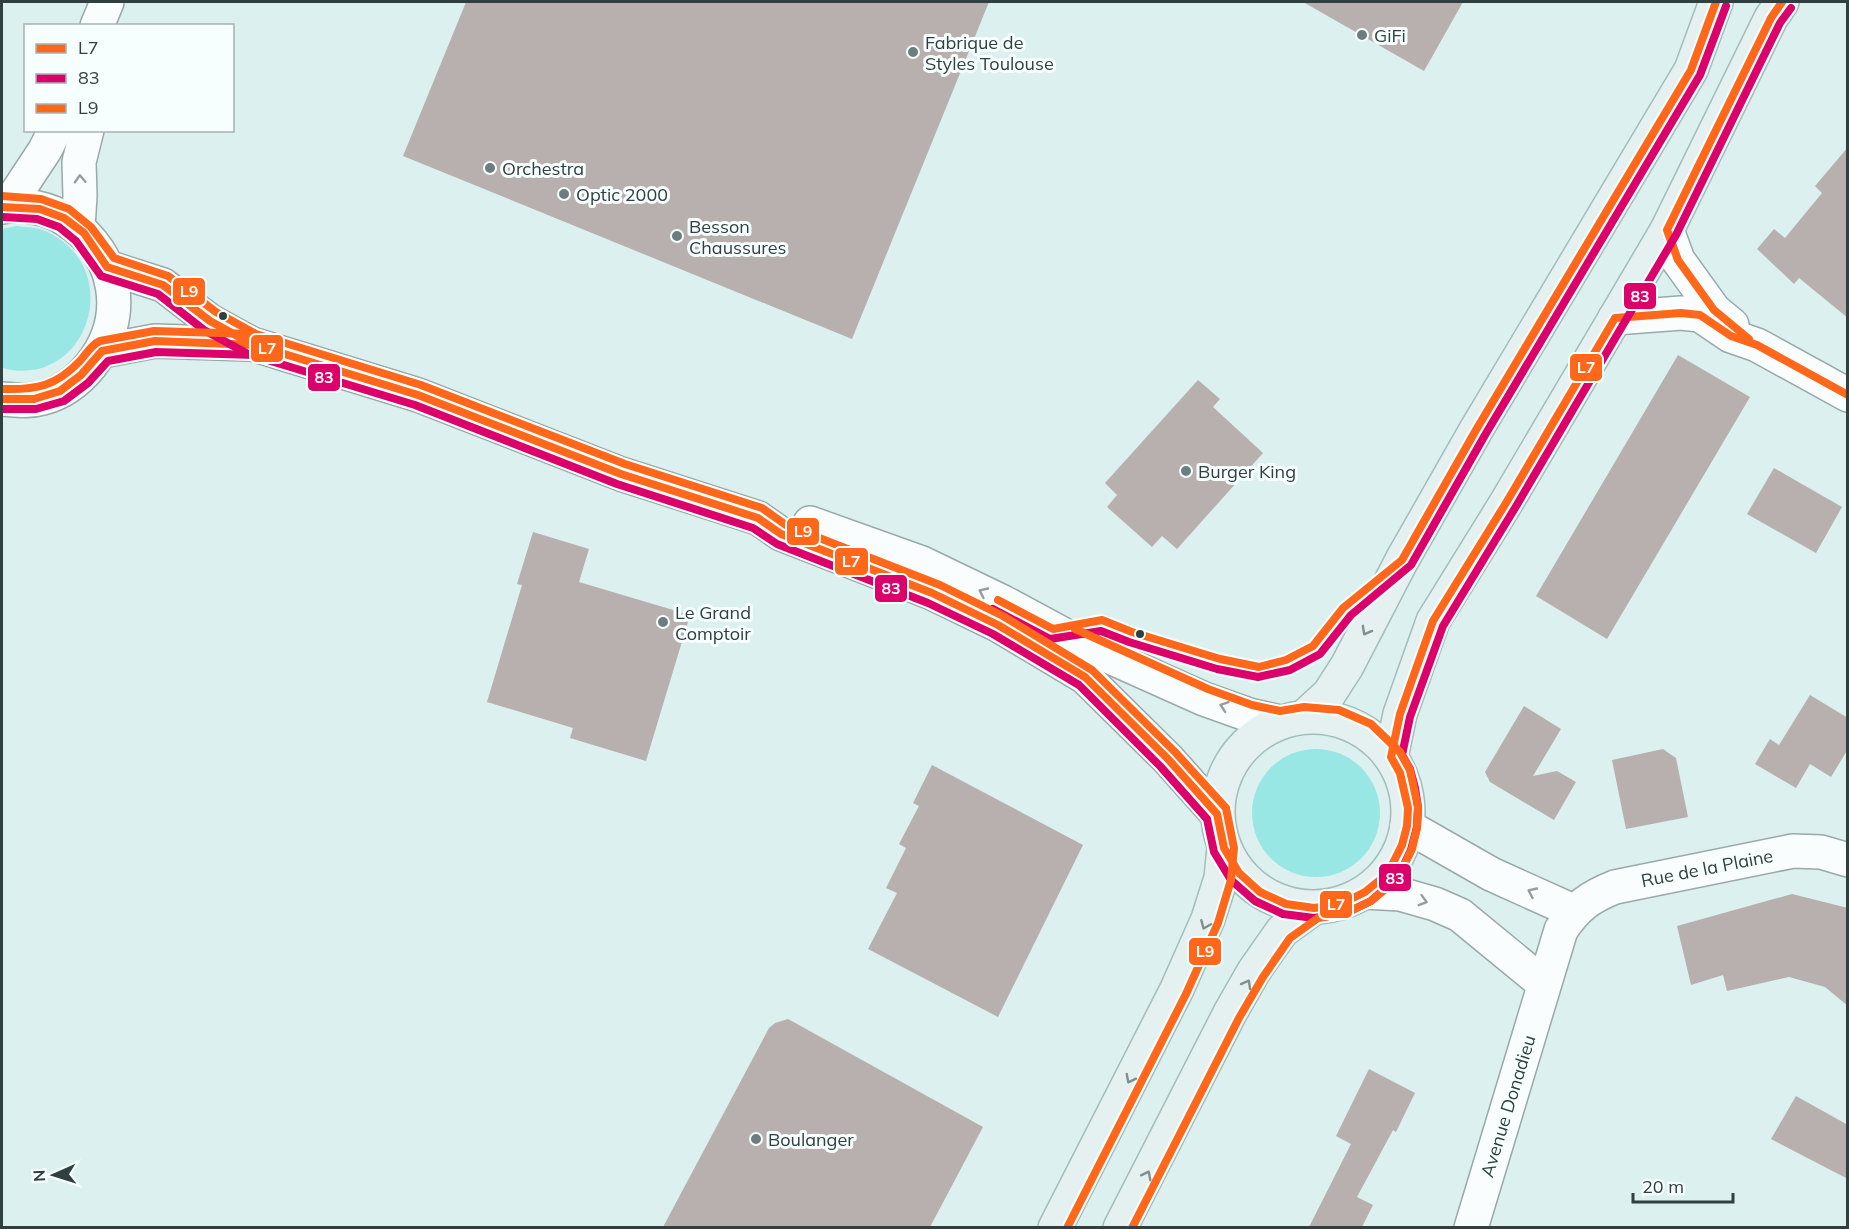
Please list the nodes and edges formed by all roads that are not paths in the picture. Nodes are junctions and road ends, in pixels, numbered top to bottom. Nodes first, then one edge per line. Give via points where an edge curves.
1 (107, 2) edge
2 (112, 2) edge
3 (1716, 2) edge
4 (1782, 2) edge
5 (98, 24) edge
6 (108, 24) edge
7 (53, 132) edge
8 (86, 132) edge
9 (5, 206) edge
10 (78, 228) junction
11 (1667, 230) junction
12 (107, 267) junction
13 (1615, 318) junction
14 (252, 344) junction
15 (1757, 345) junction
16 (102, 351) junction
17 (1848, 395) edge
18 (2, 399) edge
19 (758, 518) junction
20 (1292, 720) junction
21 (1391, 757) junction
22 (1217, 814) junction
23 (1407, 826) junction
24 (1224, 848) junction
25 (1848, 860) edge
26 (1365, 892) junction
27 (1314, 908) junction
28 (1573, 911) junction
29 (1544, 984) junction
30 (1054, 1227) edge
31 (1120, 1227) edge
32 (1471, 1227) edge

1 - 5 street
2 - 6 street
3 -> 20 main road via 1691,70 1476,430 1347,666 1329,694
4 - 11 main road
7 - 9 street via 45,150
10 -> 8 street via 79,162
9 - 10 street via 41,208
10 - 12 street via 95,245
11 - 13 main road
11 - 15 street via 1678,260 1714,310
12 - 14 street via 163,285 210,321
12 - 16 street via 114,311
13 - 15 street via 1700,315 1731,336
13 - 21 main road via 1433,621 1400,714
14 - 16 street via 155,341
14 - 19 street via 418,395 621,474
15 - 17 street
16 - 18 street via 83,375 61,391 24,401
20 -> 19 street via 1249,715 1183,690 1081,644 922,563 854,537 787,516
19 - 22 street via 781,534 932,593 998,625 1085,676
20 - 21 main road via 1337,720 1368,734
20 - 22 main road via 1259,733 1241,749 1228,768
21 - 23 main road via 1405,790
22 - 24 main road
23 - 26 main road via 1393,863
28 -> 23 street via 1491,874
24 - 27 main road via 1239,873 1260,892 1286,904
24 -> 30 main road via 1221,879 1177,989
25 - 28 street, Rue de la Plaine via 1821,852 1793,851 1615,887
26 - 27 main road via 1341,904
26 -> 29 street via 1400,894 1460,915
31 -> 27 main road via 1254,971 1282,931
28 - 29 street, Rue de la Plaine via 1562,930
29 - 32 street, Avenue Donadieu

